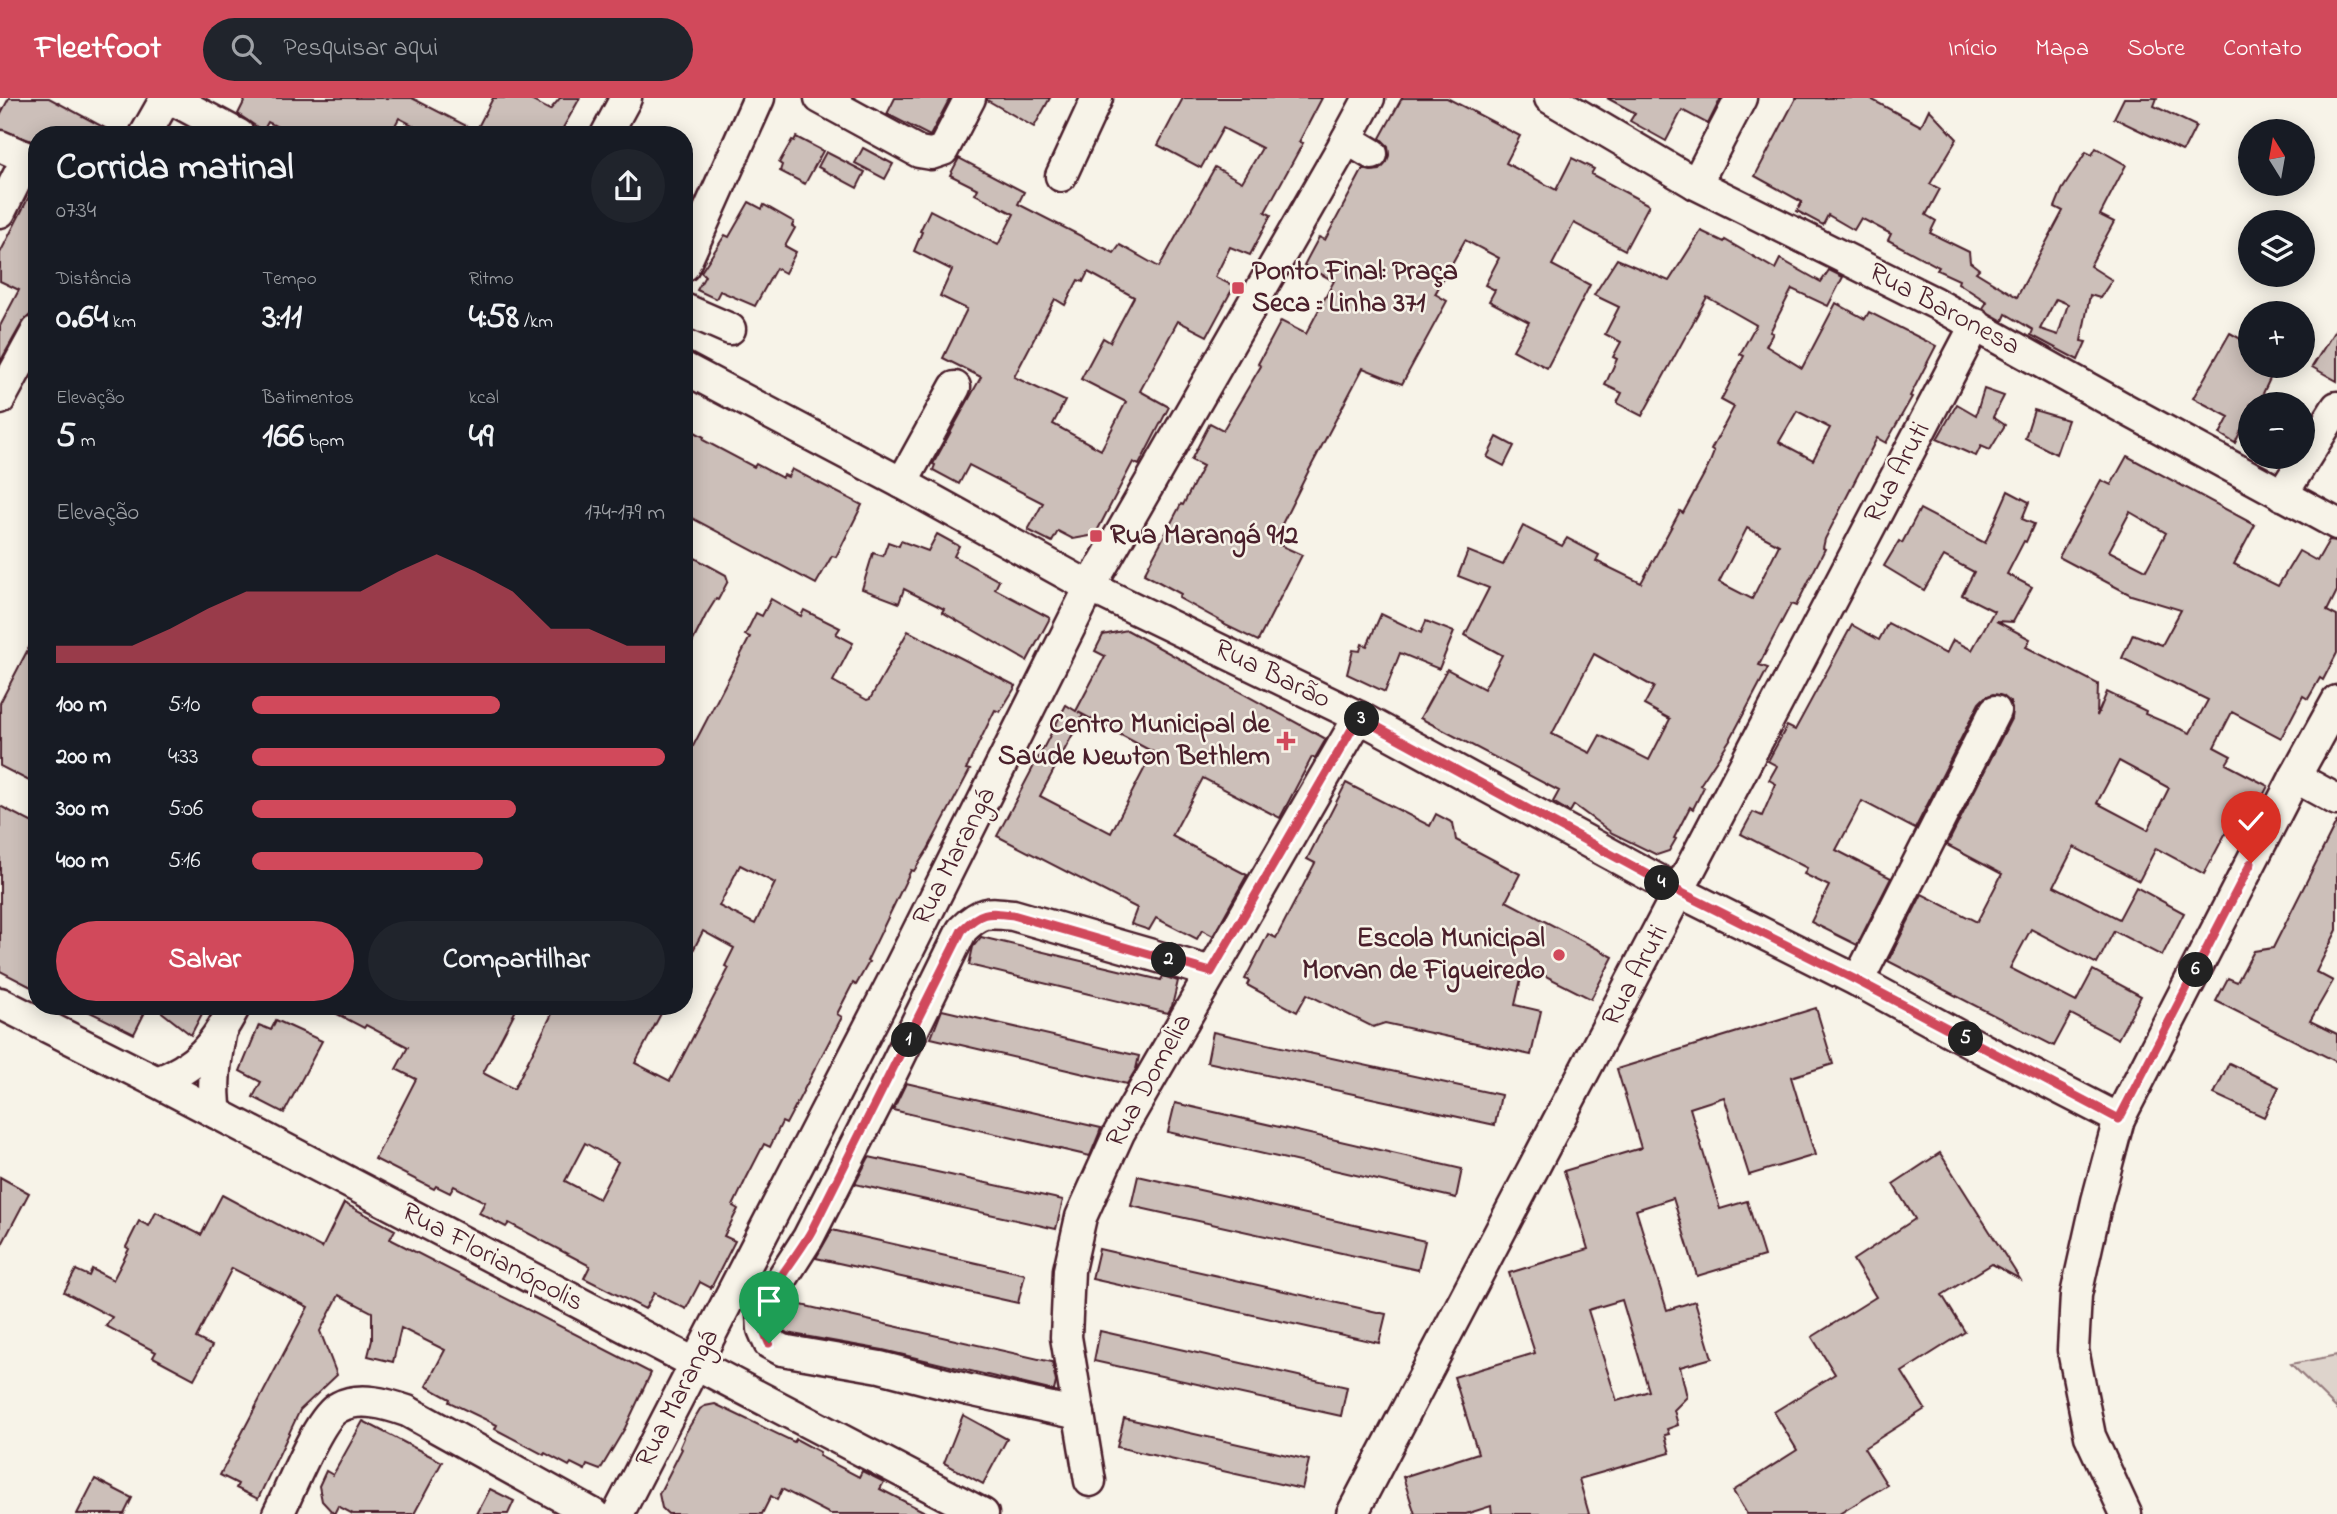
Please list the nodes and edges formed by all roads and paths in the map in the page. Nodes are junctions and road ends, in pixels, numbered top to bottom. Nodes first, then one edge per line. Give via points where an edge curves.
1 (168, 98) edge
2 (626, 98) edge
3 (759, 98) edge
4 (820, 98) edge
5 (970, 98) edge
6 (1097, 98) edge
7 (1369, 98) edge
8 (1550, 98) edge
9 (1741, 98) edge
10 (857, 107) edge
11 (151, 126) edge
12 (222, 126) edge
13 (611, 126) edge
14 (0, 146) edge
15 (28, 158) edge
16 (28, 166) edge
17 (1061, 176) dead end
18 (1696, 184) junction
19 (0, 212) edge
20 (693, 246) edge
21 (693, 313) edge
22 (1976, 324) junction
23 (730, 329) dead end
24 (28, 348) edge
25 (693, 373) edge
26 (955, 387) dead end
27 (0, 399) edge
28 (2337, 407) edge
29 (902, 483) junction
30 (2282, 495) junction
31 (2337, 524) edge
32 (1090, 587) junction
33 (2337, 701) edge
34 (1995, 711) dead end
35 (1359, 717) junction
36 (2295, 777) junction
37 (2337, 800) edge
38 (1680, 892) junction
39 (1211, 972) junction
40 (1858, 981) junction
41 (0, 1003) edge
42 (230, 1015) edge
43 (220, 1035) junction
44 (157, 1082) junction
45 (216, 1113) junction
46 (2119, 1119) junction
47 (695, 1365) junction
48 (1079, 1414) junction
49 (1090, 1480) dead end
50 (284, 1512) edge
51 (593, 1514) edge
52 (618, 1514) edge
53 (983, 1514) edge
54 (1352, 1514) edge
55 (2126, 1514) edge

1 - 11 street
1 - 12 street
2 - 13 street
3 - 20 street
4 - 10 street
5 - 10 street via 943,150 931,154 919,152
6 - 17 street
7 - 32 street, Rua Marangá via 1359,146
8 - 18 street, Rua Baronesa
9 - 18 street
14 - 15 street
16 - 19 street
18 - 22 street, Rua Baronesa
21 - 23 street
22 - 30 street, Rua Baronesa
22 - 38 street, Rua Aruti
24 - 27 street
25 - 29 street, Rua Barão
26 - 29 street
28 - 30 street
29 - 32 street, Rua Barão
30 - 31 street, Rua Baronesa
32 - 35 street, Rua Barão
32 - 47 street, Rua Marangá
33 - 36 street
34 - 40 street
35 - 38 street, Rua Barão
35 - 39 street, Rua Domelia
36 - 37 street
36 - 46 street
38 - 40 street, Rua Barão
38 - 54 street, Rua Aruti
39 - 48 street, Rua Domelia via 1119,1133 1081,1217 1069,1270 1066,1336
39 - 48 street via 1013,915 976,916 962,930 808,1238 762,1315 769,1343 782,1350 880,1367
40 - 46 street, Rua Barão
41 - 44 street, Rua Florianópolis
42 - 43 street
43 - 44 street via 180,1073
43 - 45 street via 214,1066
44 - 45 street, Rua Florianópolis
45 - 47 street, Rua Florianópolis
46 - 55 street via 2076,1295 2073,1350 2090,1436
47 - 52 street, Rua Marangá
47 - 53 street, Rua Florianópolis
48 - 49 street, Rua Domelia
50 - 51 street via 325,1418 339,1406 360,1402 384,1403 407,1411

